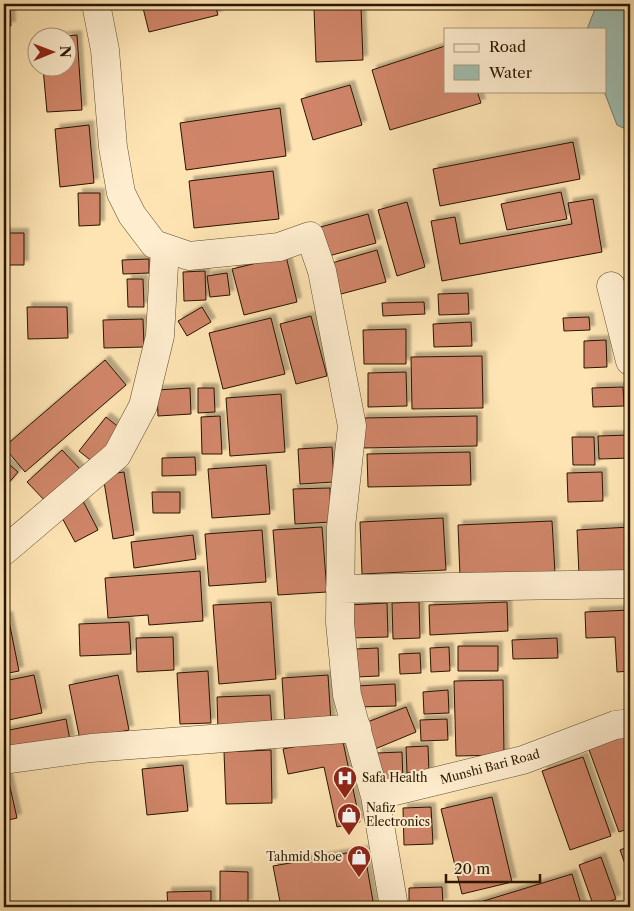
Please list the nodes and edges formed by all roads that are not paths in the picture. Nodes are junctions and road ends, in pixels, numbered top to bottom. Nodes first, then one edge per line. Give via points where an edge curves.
1 (96, 4) edge
2 (165, 248) junction
3 (611, 286) dead end
4 (630, 361) edge
5 (4, 551) edge
6 (630, 584) edge
7 (340, 589) junction
8 (630, 722) edge
9 (357, 728) junction
10 (4, 760) edge
11 (375, 796) junction
12 (394, 907) edge

1 - 2 street via 105,50 113,147 121,193 132,215 154,244
2 - 5 street via 160,336 143,406 117,455
2 - 7 street via 189,256 214,254 279,247 310,236 322,271 352,426 341,527
3 - 4 street
6 - 7 street
7 - 9 street via 347,695
8 - 11 street, Munshi Bari Road via 523,760
9 - 10 street via 91,748
9 - 11 street
11 - 12 street

